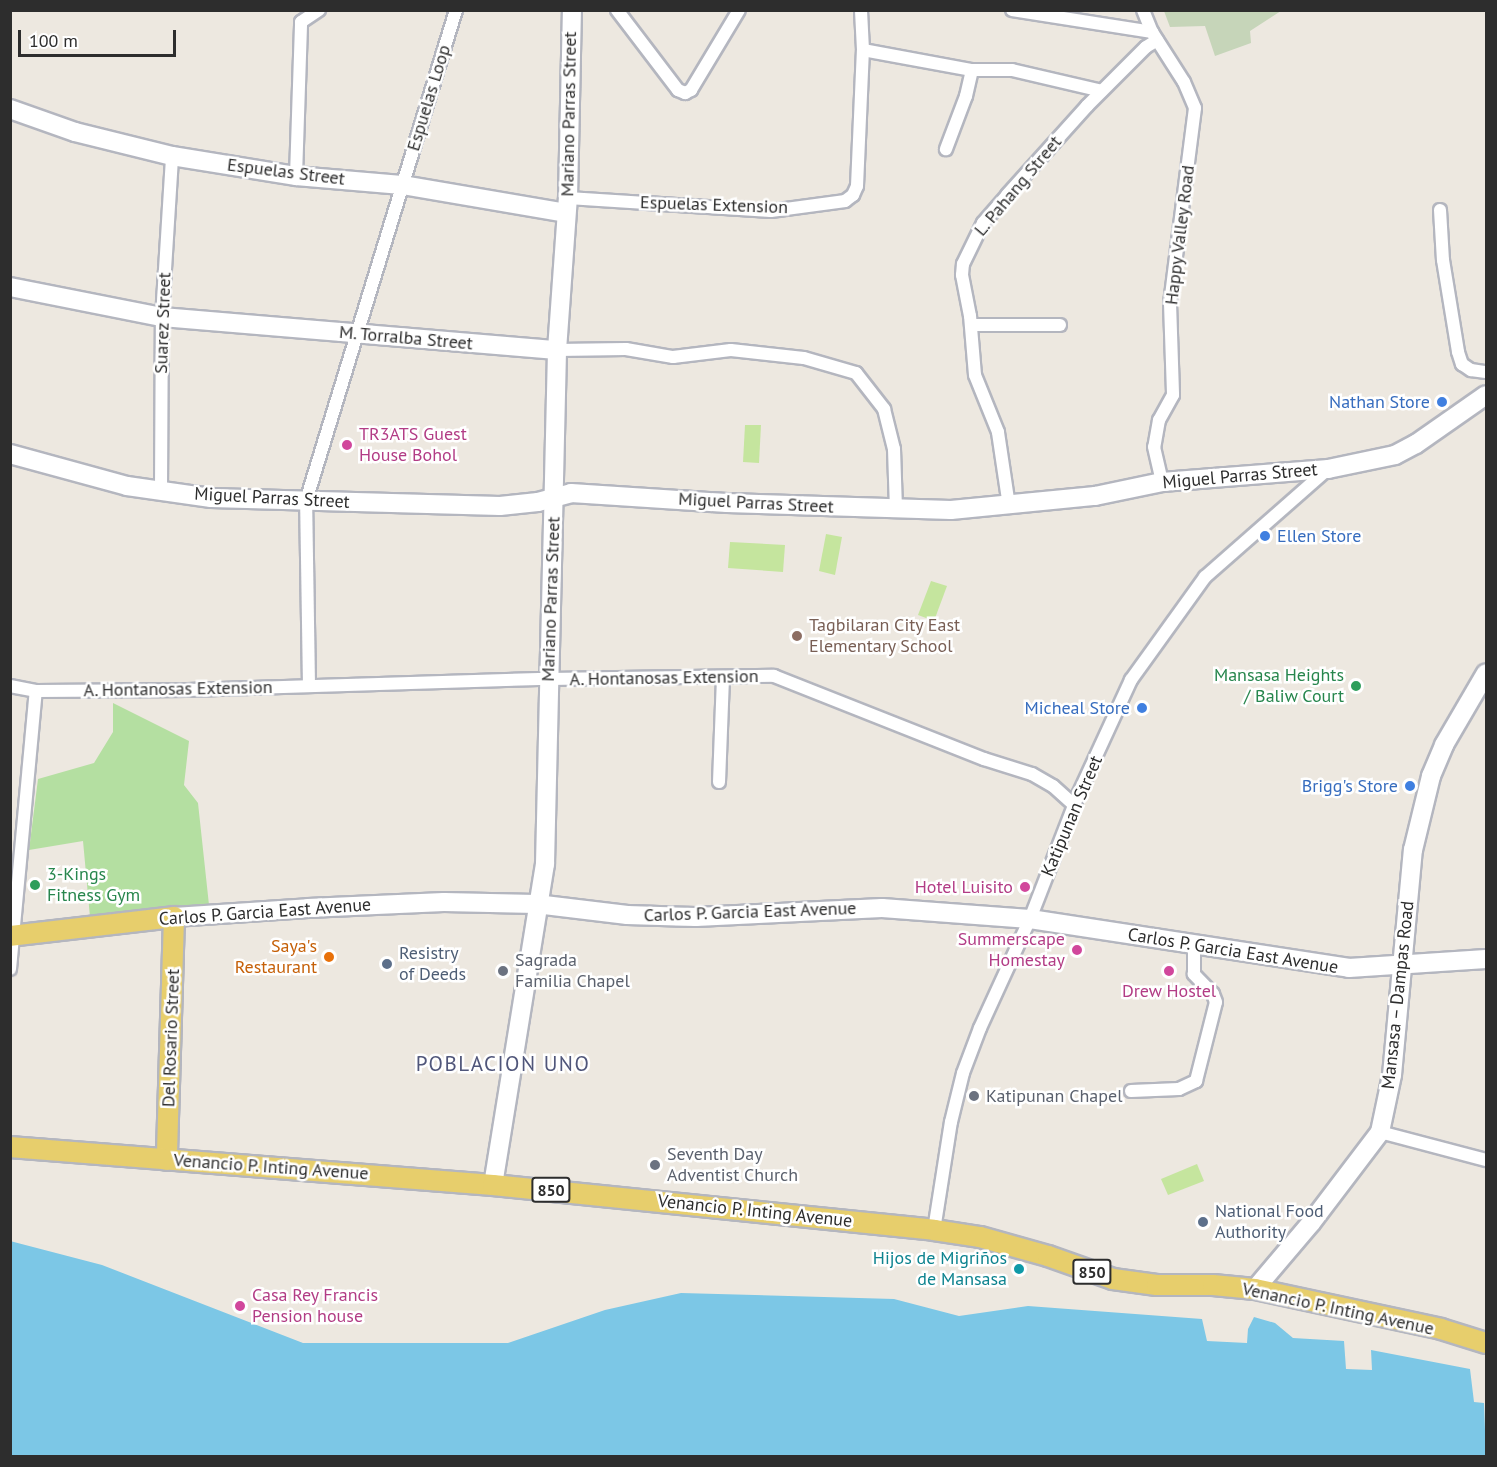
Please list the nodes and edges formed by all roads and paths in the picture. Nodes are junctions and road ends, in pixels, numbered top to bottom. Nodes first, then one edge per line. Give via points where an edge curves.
1 (319, 10) edge
2 (456, 10) edge
3 (572, 10) edge
4 (617, 10) edge
5 (739, 10) edge
6 (861, 10) edge
7 (1012, 10) edge
8 (1143, 10) edge
9 (1154, 36) junction
10 (863, 50) junction
11 (972, 70) junction
12 (1102, 91) junction
13 (10, 109) edge
14 (946, 149) dead end
15 (172, 156) junction
16 (296, 176) junction
17 (402, 185) junction
18 (567, 206) junction
19 (1440, 210) dead end
20 (10, 287) edge
21 (162, 316) junction
22 (971, 325) junction
23 (1060, 325) dead end
24 (357, 334) junction
25 (557, 350) junction
26 (1486, 372) edge
27 (1486, 395) edge
28 (10, 454) edge
29 (1328, 468) junction
30 (1162, 482) junction
31 (161, 491) junction
32 (554, 498) junction
33 (306, 501) junction
34 (1009, 506) junction
35 (896, 509) junction
36 (1486, 674) edge
37 (723, 677) junction
38 (548, 679) junction
39 (10, 686) edge
40 (309, 686) junction
41 (36, 691) junction
42 (719, 782) dead end
43 (1074, 805) junction
44 (16, 838) edge
45 (536, 904) junction
46 (174, 917) junction
47 (1030, 919) junction
48 (12, 936) edge
49 (1194, 945) junction
50 (1486, 959) edge
51 (1402, 964) junction
52 (10, 969) edge
53 (1131, 1091) dead end
54 (1380, 1132) junction
55 (10, 1147) edge
56 (167, 1160) junction
57 (1486, 1160) edge
58 (493, 1185) junction
59 (934, 1230) junction
60 (1255, 1289) junction
61 (1486, 1343) edge

1 - 16 street via 301,22
2 - 17 street, Espuelas Loop
3 - 18 main road, Mariano Parras Street
4 - 5 street via 678,90 685,93 691,90
6 - 10 street, Espuelas Extension
7 - 9 street
8 - 9 street, Happy Valley Road
9 - 12 street, L. Pahang Street
9 - 30 street, Happy Valley Road via 1184,82 1195,108 1170,303 1173,395 1159,420 1155,440
10 - 11 street
10 - 18 street, Espuelas Extension via 857,186 845,201 771,211
11 - 12 street via 1012,70
11 - 14 street
12 - 22 street, L. Pahang Street via 1007,195 974,239 962,275
13 - 15 main road, Espuelas Street via 75,132
15 - 16 main road, Espuelas Street
15 - 21 street, Suarez Street
16 - 17 main road, Espuelas Street
17 - 18 main road, Espuelas Street
17 - 24 street, Espuelas Loop
18 - 25 main road, Mariano Parras Street
19 - 26 street via 1443,260 1458,352 1462,364
20 - 21 main road, M. Torralba Street
21 - 24 main road, M. Torralba Street
21 - 31 street, Suarez Street
22 - 23 street
22 - 34 street, L. Pahang Street via 975,375 998,432
24 - 25 main road, M. Torralba Street
24 - 33 street, Espuelas Loop
25 - 32 main road, Mariano Parras Street
25 - 35 street, M. Torralba Street via 626,349 673,357 731,350 804,358 856,373 884,409 894,449
27 - 29 main road, Miguel Parras Street via 1395,455
28 - 31 main road, Miguel Parras Street via 127,486
29 - 30 main road, Miguel Parras Street
29 - 43 street, Katipunan Street via 1205,577 1131,680
30 - 34 main road, Miguel Parras Street via 1095,496
31 - 33 main road, Miguel Parras Street via 211,498
32 - 33 main road, Miguel Parras Street via 500,506
32 - 35 main road, Miguel Parras Street via 571,493
32 - 38 main road, Mariano Parras Street
33 - 40 street, Espuelas Loop
34 - 35 main road, Miguel Parras Street
36 - 51 main road, Mansasa – Dampas Road via 1444,745 1431,776 1413,850
37 - 38 street, A. Hontanosas Extension
37 - 42 street
37 - 43 street, A. Hontanosas Extension via 774,676 984,759 1032,774
38 - 40 street, A. Hontanosas Extension
38 - 45 main road, Mariano Parras Street via 545,864
39 - 41 street, A. Hontanosas Extension
40 - 41 street, A. Hontanosas Extension
41 - 44 street
43 - 47 street, Katipunan Street
44 - 48 street
45 - 46 main road, Carlos P. Garcia East Avenue via 433,903
45 - 47 main road, Carlos P. Garcia East Avenue via 627,915 696,917 882,908
45 - 58 main road, Mariano Parras Street
46 - 48 main road, Carlos P. Garcia East Avenue
46 - 56 main road, Del Rosario Street
47 - 49 main road, Carlos P. Garcia East Avenue
47 - 59 street, Katipunan Street via 963,1073
48 - 52 street
49 - 51 main road, Carlos P. Garcia East Avenue via 1349,968
49 - 53 street via 1194,974 1216,1002 1196,1081 1179,1089
50 - 51 main road, Carlos P. Garcia East Avenue
51 - 54 main road, Mansasa – Dampas Road via 1392,1075
54 - 57 street
54 - 60 main road, Mansasa – Dampas Road
55 - 56 main road, Venancio P. Inting Avenue / 850
56 - 58 main road, Venancio P. Inting Avenue / 850
58 - 59 main road, Venancio P. Inting Avenue / 850
59 - 60 main road, Venancio P. Inting Avenue / 850 via 1002,1243 1113,1279 1157,1286
60 - 61 main road, Venancio P. Inting Avenue / 850 via 1441,1329

